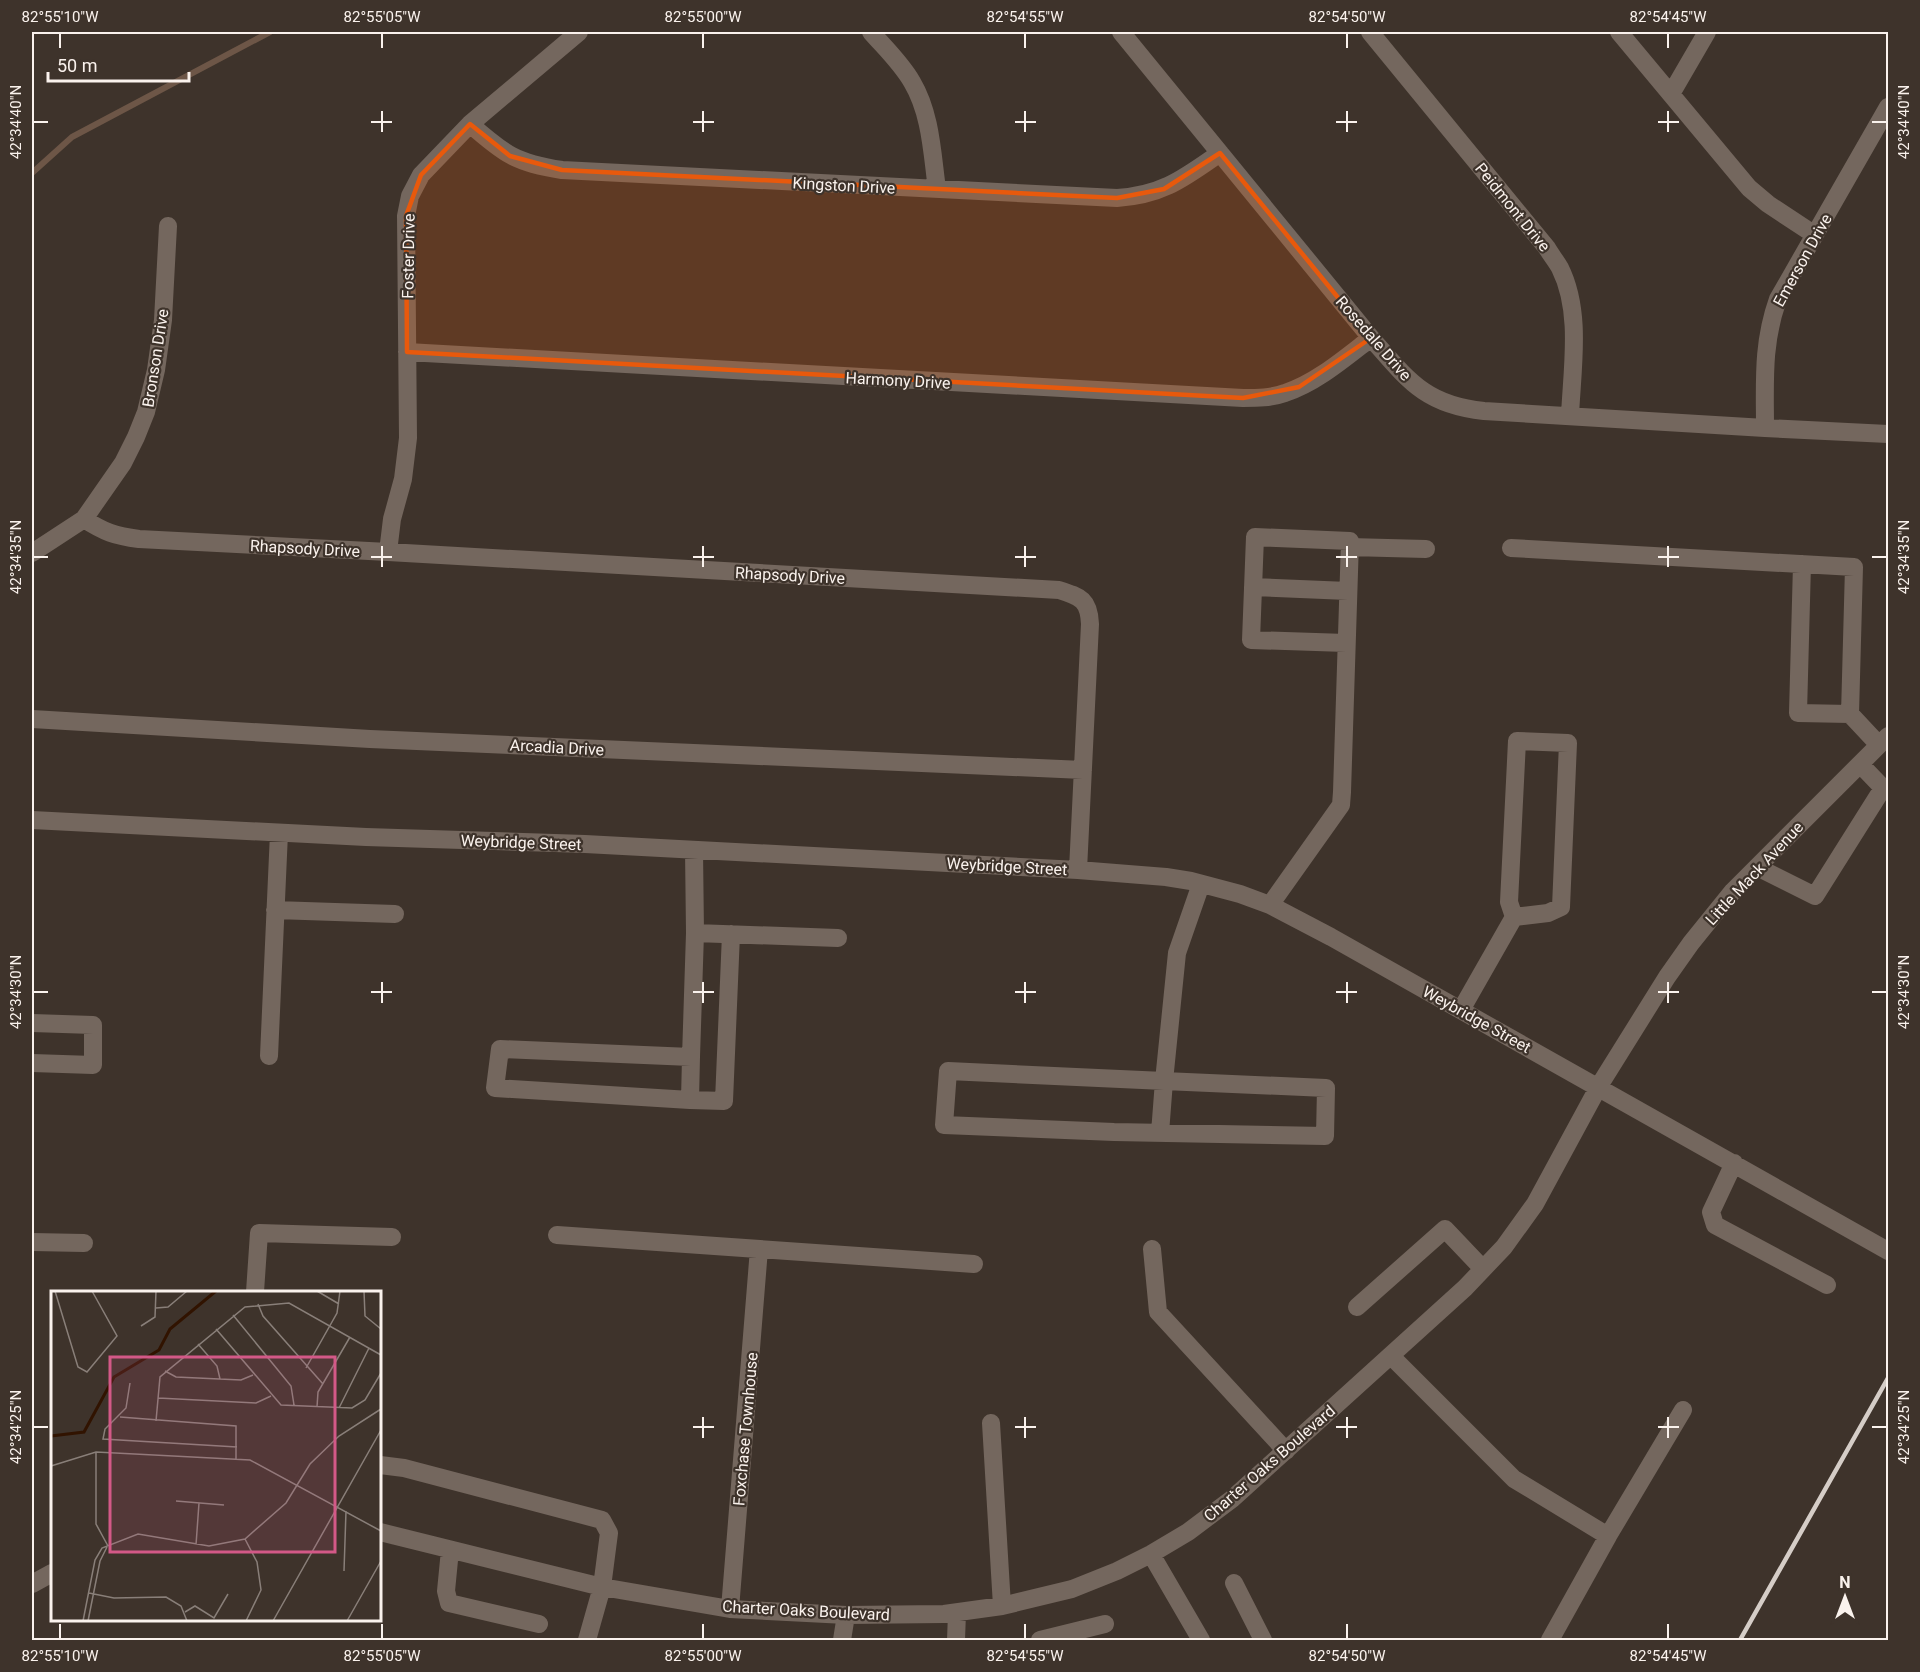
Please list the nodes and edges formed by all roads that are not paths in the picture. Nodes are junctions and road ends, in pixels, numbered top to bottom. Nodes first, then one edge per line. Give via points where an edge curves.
1 (579, 32) edge
2 (871, 32) edge
3 (1120, 32) edge
4 (1370, 32) edge
5 (1619, 32) edge
6 (1707, 32) edge
7 (1671, 94) junction
8 (1888, 106) edge
9 (470, 124) junction
10 (1220, 153) junction
11 (937, 189) junction
12 (168, 226) dead end
13 (1815, 235) junction
14 (1371, 338) junction
15 (407, 352) junction
16 (1570, 416) junction
17 (1765, 428) junction
18 (1888, 434) edge
19 (84, 519) junction
20 (1349, 547) junction
21 (1511, 548) dead end
22 (1426, 549) dead end
23 (388, 552) junction
24 (32, 554) edge
25 (1802, 564) junction
26 (1253, 587) junction
27 (1348, 591) junction
28 (1346, 643) junction
29 (1850, 714) junction
30 (32, 719) edge
31 (1884, 740) edge
32 (1860, 764) junction
33 (1083, 770) junction
34 (32, 820) edge
35 (279, 833) junction
36 (694, 850) junction
37 (1757, 867) junction
38 (1078, 870) junction
39 (1201, 884) junction
40 (1270, 905) junction
41 (275, 910) junction
42 (394, 914) dead end
43 (1514, 916) junction
44 (695, 933) junction
45 (731, 934) junction
46 (838, 938) dead end
47 (1461, 1010) junction
48 (32, 1023) edge
49 (269, 1056) dead end
50 (691, 1057) junction
51 (32, 1063) edge
52 (1164, 1081) junction
53 (1599, 1086) junction
54 (690, 1100) junction
55 (1160, 1133) junction
56 (1734, 1163) junction
57 (557, 1235) dead end
58 (393, 1237) dead end
59 (32, 1242) edge
60 (84, 1243) dead end
61 (759, 1249) junction
62 (1152, 1249) dead end
63 (1888, 1251) edge
64 (974, 1264) dead end
65 (1483, 1269) junction
66 (1827, 1285) dead end
67 (255, 1291) edge
68 (1357, 1307) dead end
69 (1391, 1356) junction
70 (1683, 1410) dead end
71 (991, 1423) dead end
72 (1286, 1451) junction
73 (381, 1465) edge
74 (381, 1532) edge
75 (1608, 1536) junction
76 (450, 1550) junction
77 (1151, 1554) junction
78 (51, 1574) edge
79 (1234, 1583) dead end
80 (32, 1584) edge
81 (602, 1587) junction
82 (1002, 1606) junction
83 (730, 1609) junction
84 (957, 1612) junction
85 (846, 1615) junction
86 (539, 1624) dead end
87 (1105, 1624) dead end
88 (587, 1641) edge
89 (842, 1641) edge
90 (956, 1641) edge
91 (1040, 1641) edge
92 (1201, 1641) edge
93 (1263, 1641) edge
94 (1550, 1641) edge

1 - 9 street, Foster Drive
2 - 11 street via 900,64 919,96 930,133
3 - 10 street, Rosedale Drive
4 - 16 street, Peidmont Drive via 1560,268 1574,323
5 - 7 street
6 - 7 street
7 - 13 street via 1749,188
8 - 13 street, Emerson Drive
9 - 11 street, Kingston Drive via 510,156 562,170
9 - 15 street, Foster Drive via 421,175 410,196 406,216
10 - 11 street, Kingston Drive via 1172,185 1135,197
10 - 14 street, Rosedale Drive
12 - 19 street, Bronson Drive via 163,320 146,412 123,463
13 - 17 street, Emerson Drive via 1771,318 1765,351
14 - 15 street, Harmony Drive via 1299,387 1266,397 1243,398
14 - 16 street, Rosedale Drive via 1416,386 1447,404 1462,409
15 - 23 street, Foster Drive via 408,438
16 - 17 street, Rosedale Drive
17 - 18 street, Rosedale Drive
19 - 23 street, Rhapsody Drive via 114,536 138,539
19 - 24 street, Bronson Drive
20 - 22 street
20 - 26 street via 1350,541 1255,537
20 - 27 street
21 - 25 street
23 - 33 street, Rhapsody Drive via 1059,590 1083,600 1090,612
25 - 29 street via 1854,567
25 - 29 street via 1798,713
26 - 27 street
26 - 28 street via 1251,640
27 - 28 street
28 - 40 street via 1341,805
29 - 31 street
30 - 33 street, Arcadia Drive via 370,739
31 - 32 street, Little Mack Avenue
32 - 37 street, Little Mack Avenue
32 - 37 street via 1883,788 1815,896
33 - 38 street, Rhapsody Drive
34 - 35 street, Weybridge Street
35 - 36 street, Weybridge Street
35 - 41 street
36 - 38 street, Weybridge Street
36 - 44 street
37 - 53 street, Little Mack Avenue via 1691,943
38 - 39 street, Weybridge Street
39 - 40 street, Weybridge Street
39 - 52 street via 1177,953
40 - 47 street, Weybridge Street
41 - 42 street
41 - 49 street
43 - 43 street via 1509,902 1517,741 1568,743 1561,907 1548,913
43 - 47 street
44 - 45 street
44 - 50 street
45 - 46 street
45 - 54 street via 724,1101
47 - 53 street, Weybridge Street
48 - 51 street via 93,1025 93,1065
50 - 54 street
50 - 54 street via 500,1049 495,1088
52 - 55 street
52 - 55 street via 1326,1088 1325,1136
52 - 55 street via 948,1071 944,1125
53 - 56 street, Weybridge Street
53 - 65 street, Charter Oaks Boulevard via 1535,1204
56 - 63 street, Weybridge Street
56 - 66 street via 1711,1212 1715,1225
57 - 61 street
58 - 67 street via 259,1233
59 - 60 street
61 - 64 street
61 - 83 street, Foxchase Townhouse
62 - 72 street via 1158,1312
65 - 68 street via 1445,1229
65 - 69 street, Charter Oaks Boulevard
69 - 72 street, Charter Oaks Boulevard
69 - 75 street via 1514,1479
70 - 75 street
71 - 82 street
72 - 77 street, Charter Oaks Boulevard via 1232,1499
73 - 81 street via 602,1520 609,1533
74 - 76 street, Charter Oaks Boulevard
75 - 94 street
76 - 81 street, Charter Oaks Boulevard
76 - 86 street via 448,1603
77 - 82 street, Charter Oaks Boulevard via 1072,1589
77 - 92 street
78 - 80 street
79 - 93 street
81 - 83 street, Charter Oaks Boulevard
81 - 88 street
82 - 84 street, Charter Oaks Boulevard
83 - 85 street, Charter Oaks Boulevard
84 - 85 street, Charter Oaks Boulevard
84 - 90 street
85 - 89 street
87 - 91 street

